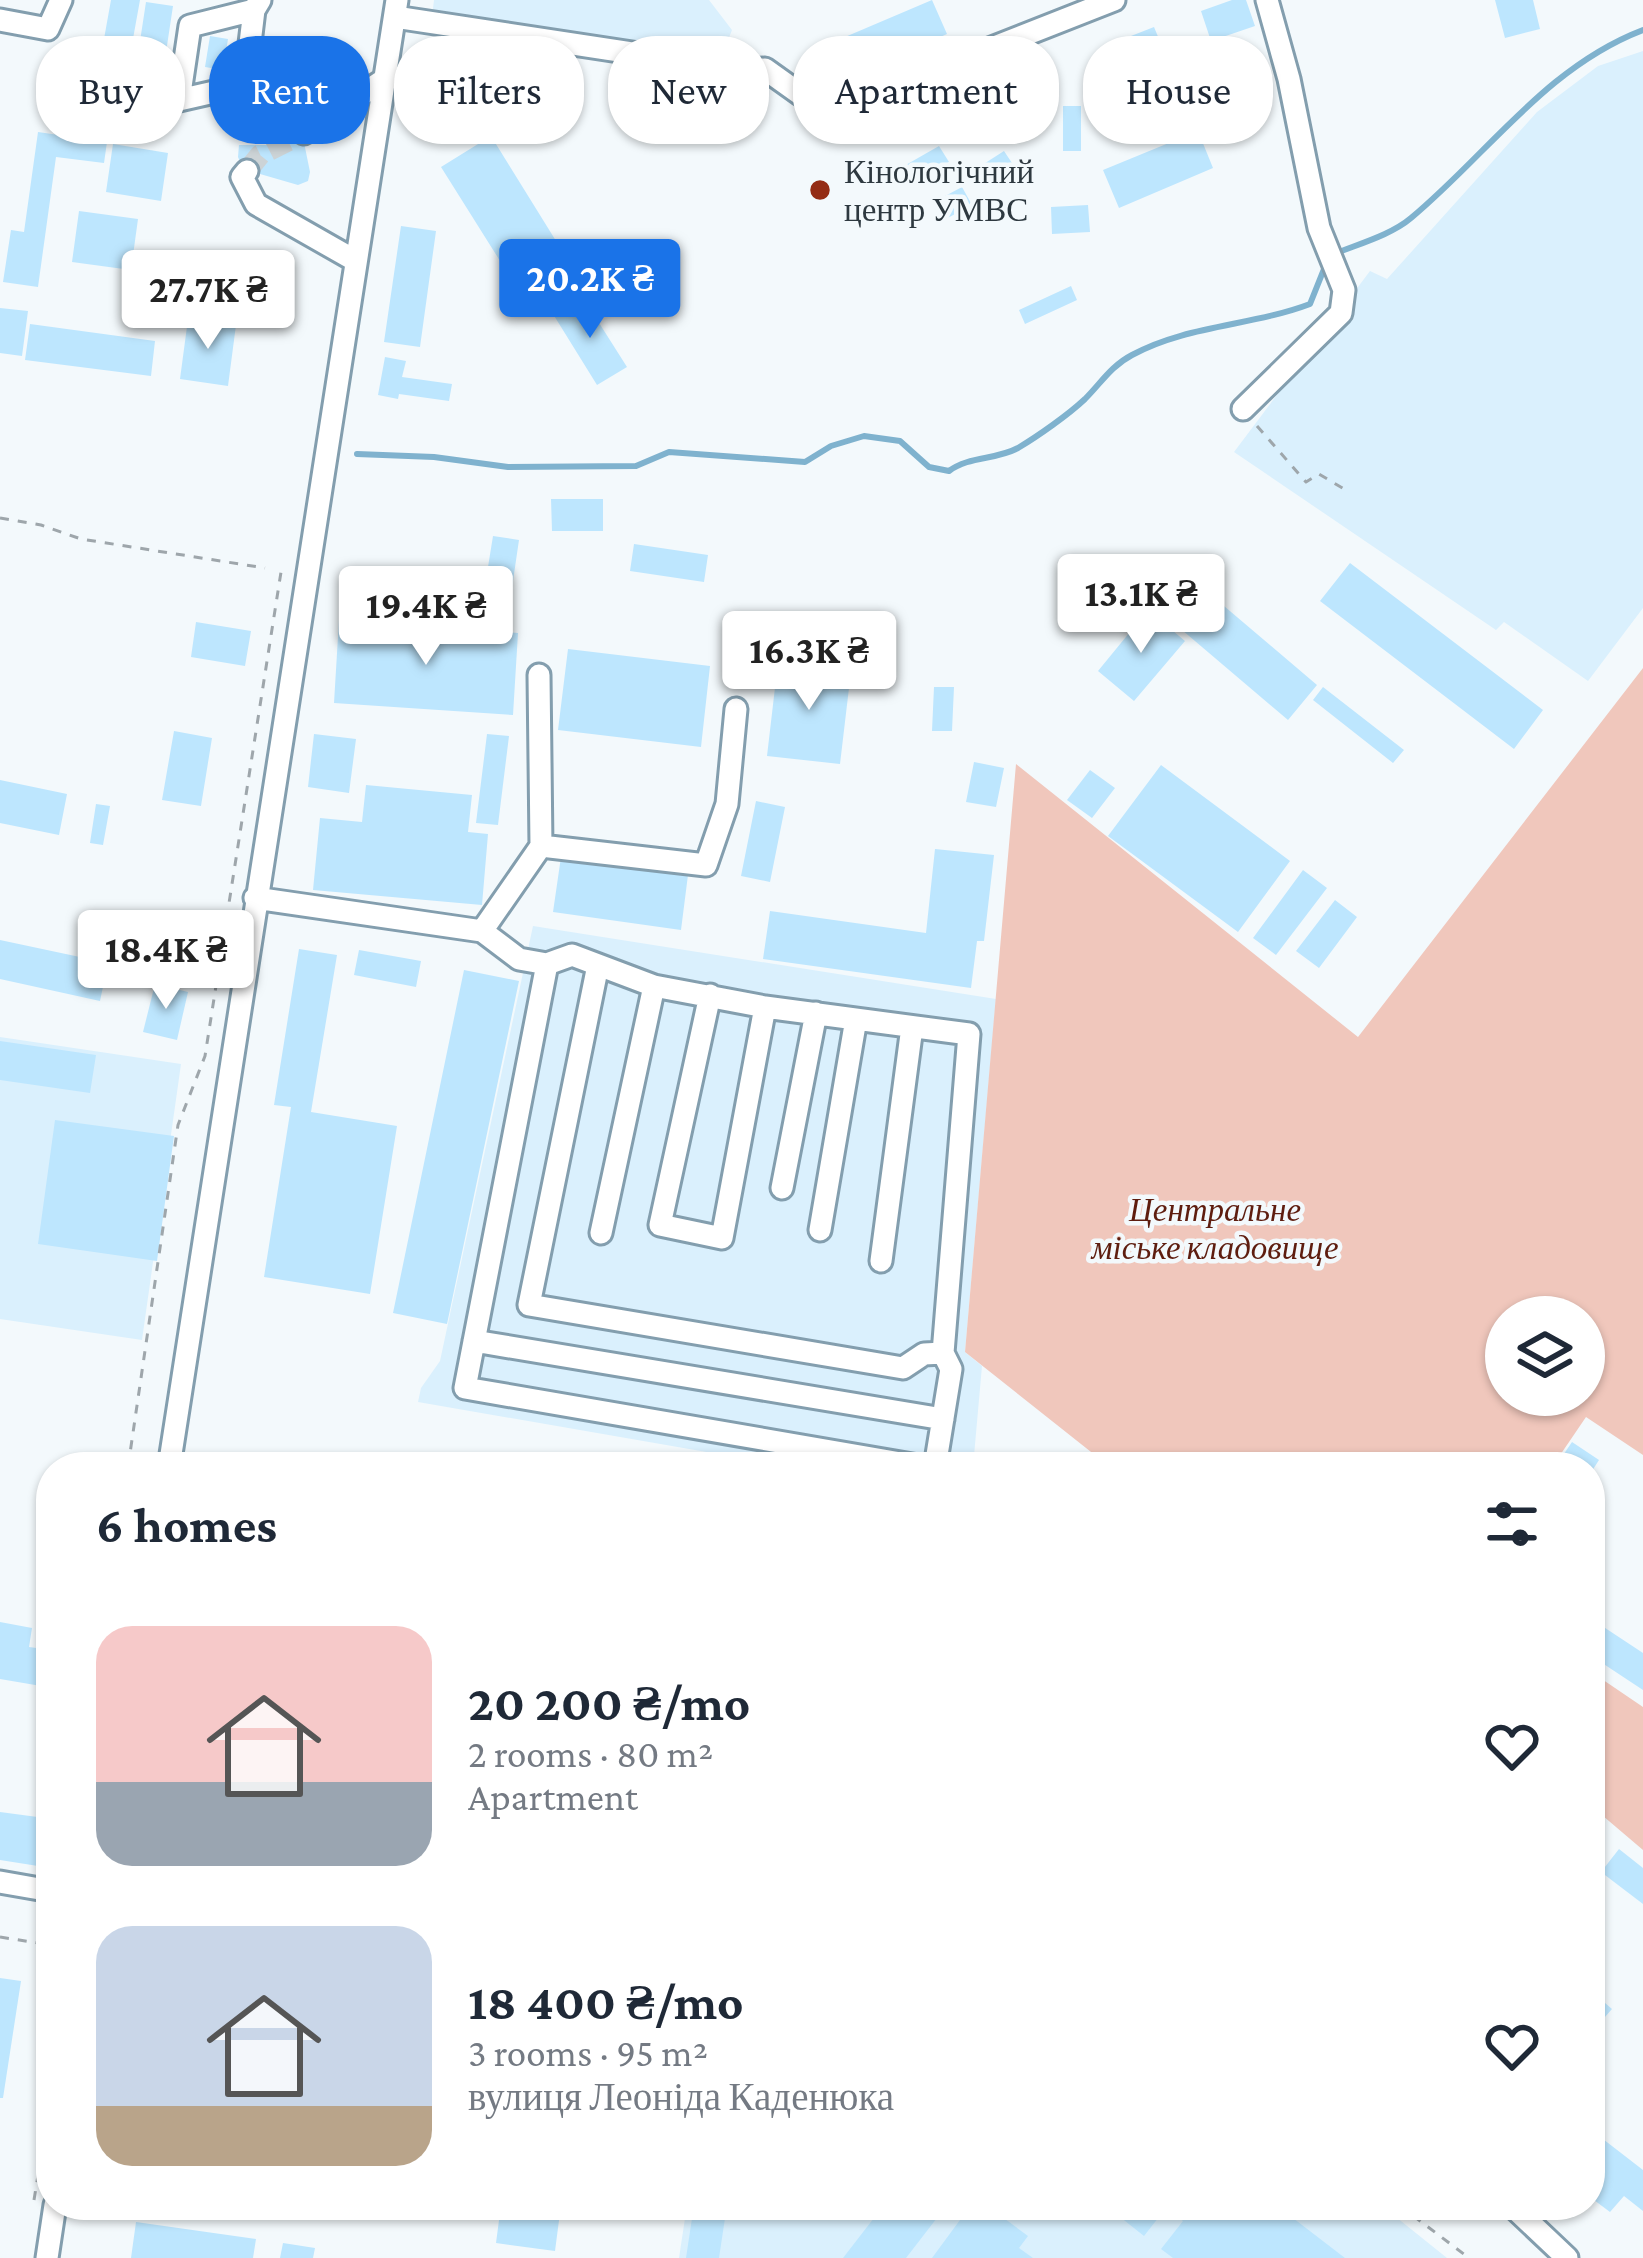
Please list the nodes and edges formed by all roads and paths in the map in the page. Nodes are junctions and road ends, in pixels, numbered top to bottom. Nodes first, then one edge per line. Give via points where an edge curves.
1 (61, 0) edge
2 (1114, 0) edge
3 (1267, 0) edge
4 (257, 5) edge
5 (396, 8) edge
6 (0, 20) edge
7 (385, 79) junction
8 (370, 89) edge
9 (247, 171) dead end
10 (356, 261) junction
11 (1243, 409) joint
12 (1343, 489) dead end
13 (0, 518) edge
14 (265, 568) dead end
15 (281, 572) dead end
16 (539, 675) dead end
17 (736, 709) dead end
18 (541, 846) junction
19 (255, 898) junction
20 (482, 931) junction
21 (547, 964) junction
22 (598, 965) junction
23 (654, 986) junction
24 (710, 995) junction
25 (765, 1007) junction
26 (816, 1013) junction
27 (856, 1019) junction
28 (912, 1027) junction
29 (782, 1188) dead end
30 (820, 1230) dead end
31 (601, 1233) dead end
32 (881, 1261) dead end
33 (474, 1340) junction
34 (943, 1353) junction
35 (943, 1419) junction
36 (130, 1452) edge
37 (171, 1452) edge
38 (837, 1452) edge
39 (938, 1452) edge
40 (0, 1882) edge
41 (36, 1888) edge
42 (0, 1937) edge
43 (36, 1943) edge
44 (36, 2187) edge
45 (32, 2211) dead end
46 (53, 2220) edge
47 (1419, 2220) edge
48 (1527, 2220) edge
49 (47, 2258) edge
50 (1469, 2258) edge
51 (1567, 2258) edge

1 - 6 street via 48,29
2 - 5 street via 849,104 824,104 765,69
3 - 11 street via 1318,228 1345,303
4 - 4 street via 190,26 179,100 245,85
5 - 7 street
7 - 8 street
7 - 10 street
9 - 10 street via 242,177 256,204
10 - 19 street
11 - 12 path via 1306,482 1318,474
13 - 14 path
15 - 36 path via 205,1056 178,1125
16 - 18 street
17 - 18 street via 727,804 706,865
18 - 20 street
19 - 20 street
19 - 37 street
20 - 21 street via 519,959
21 - 22 street via 572,955
21 - 33 street
22 - 23 street
22 - 34 street via 529,1305 903,1368
23 - 24 street
23 - 31 street
24 - 25 street
24 - 25 street via 660,1225 722,1238
25 - 26 street
26 - 27 street
26 - 29 street
27 - 28 street
27 - 30 street
28 - 32 street
28 - 34 street via 969,1034
33 - 35 street
33 - 38 street via 465,1388
34 - 35 street via 951,1369
35 - 39 street
40 - 41 street
42 - 43 path
44 - 45 path
46 - 49 street
47 - 50 path
48 - 51 street

